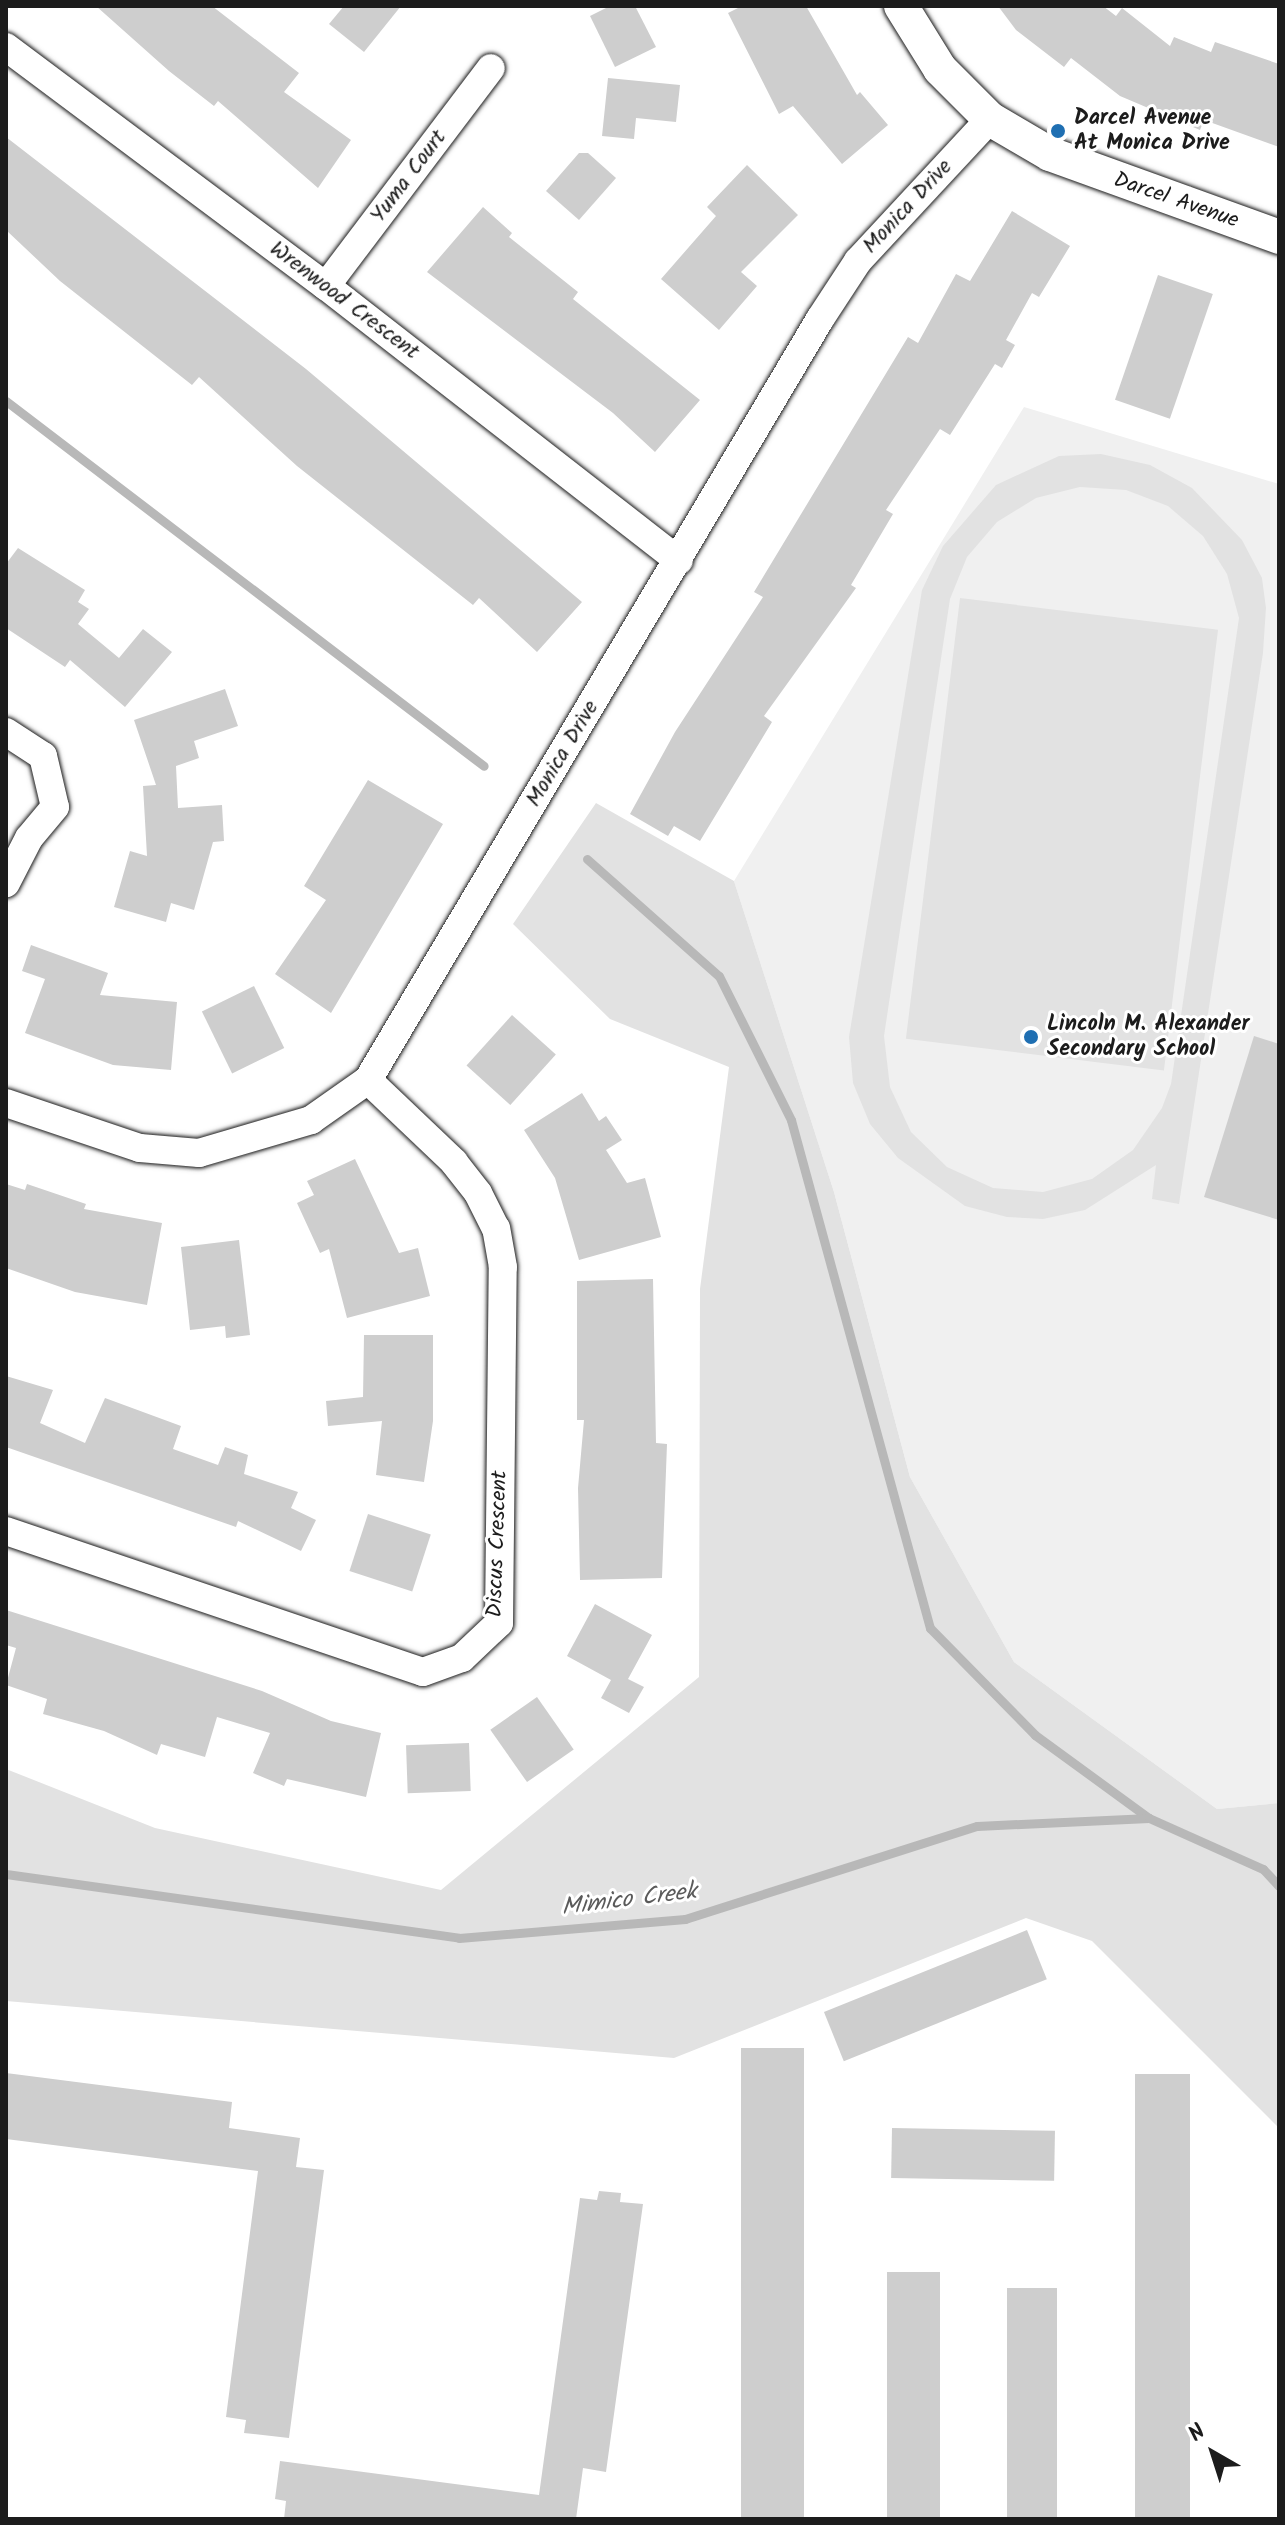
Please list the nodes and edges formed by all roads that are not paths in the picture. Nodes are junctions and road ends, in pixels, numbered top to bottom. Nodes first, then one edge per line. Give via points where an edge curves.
1 (901, 6) edge
2 (6, 47) edge
3 (491, 68) dead end
4 (990, 119) junction
5 (1279, 237) edge
6 (326, 286) junction
7 (679, 561) junction
8 (6, 732) edge
9 (6, 883) edge
10 (368, 1080) junction
11 (6, 1103) edge
12 (6, 1531) edge

1 - 4 street, Darcel Avenue via 940,69
2 - 6 street, Wrenwood Crescent
3 - 6 street, Yuma Court
4 - 5 street, Darcel Avenue via 1061,159
4 - 7 street, Monica Drive via 858,261
6 - 7 street, Wrenwood Crescent
7 - 10 street, Monica Drive
8 - 9 street via 43,756 55,807 29,838
10 - 11 street, Monica Drive via 311,1120 199,1153 140,1148
10 - 12 street, Discus Crescent via 454,1162 496,1229 503,1267 499,1623 462,1658 423,1672

